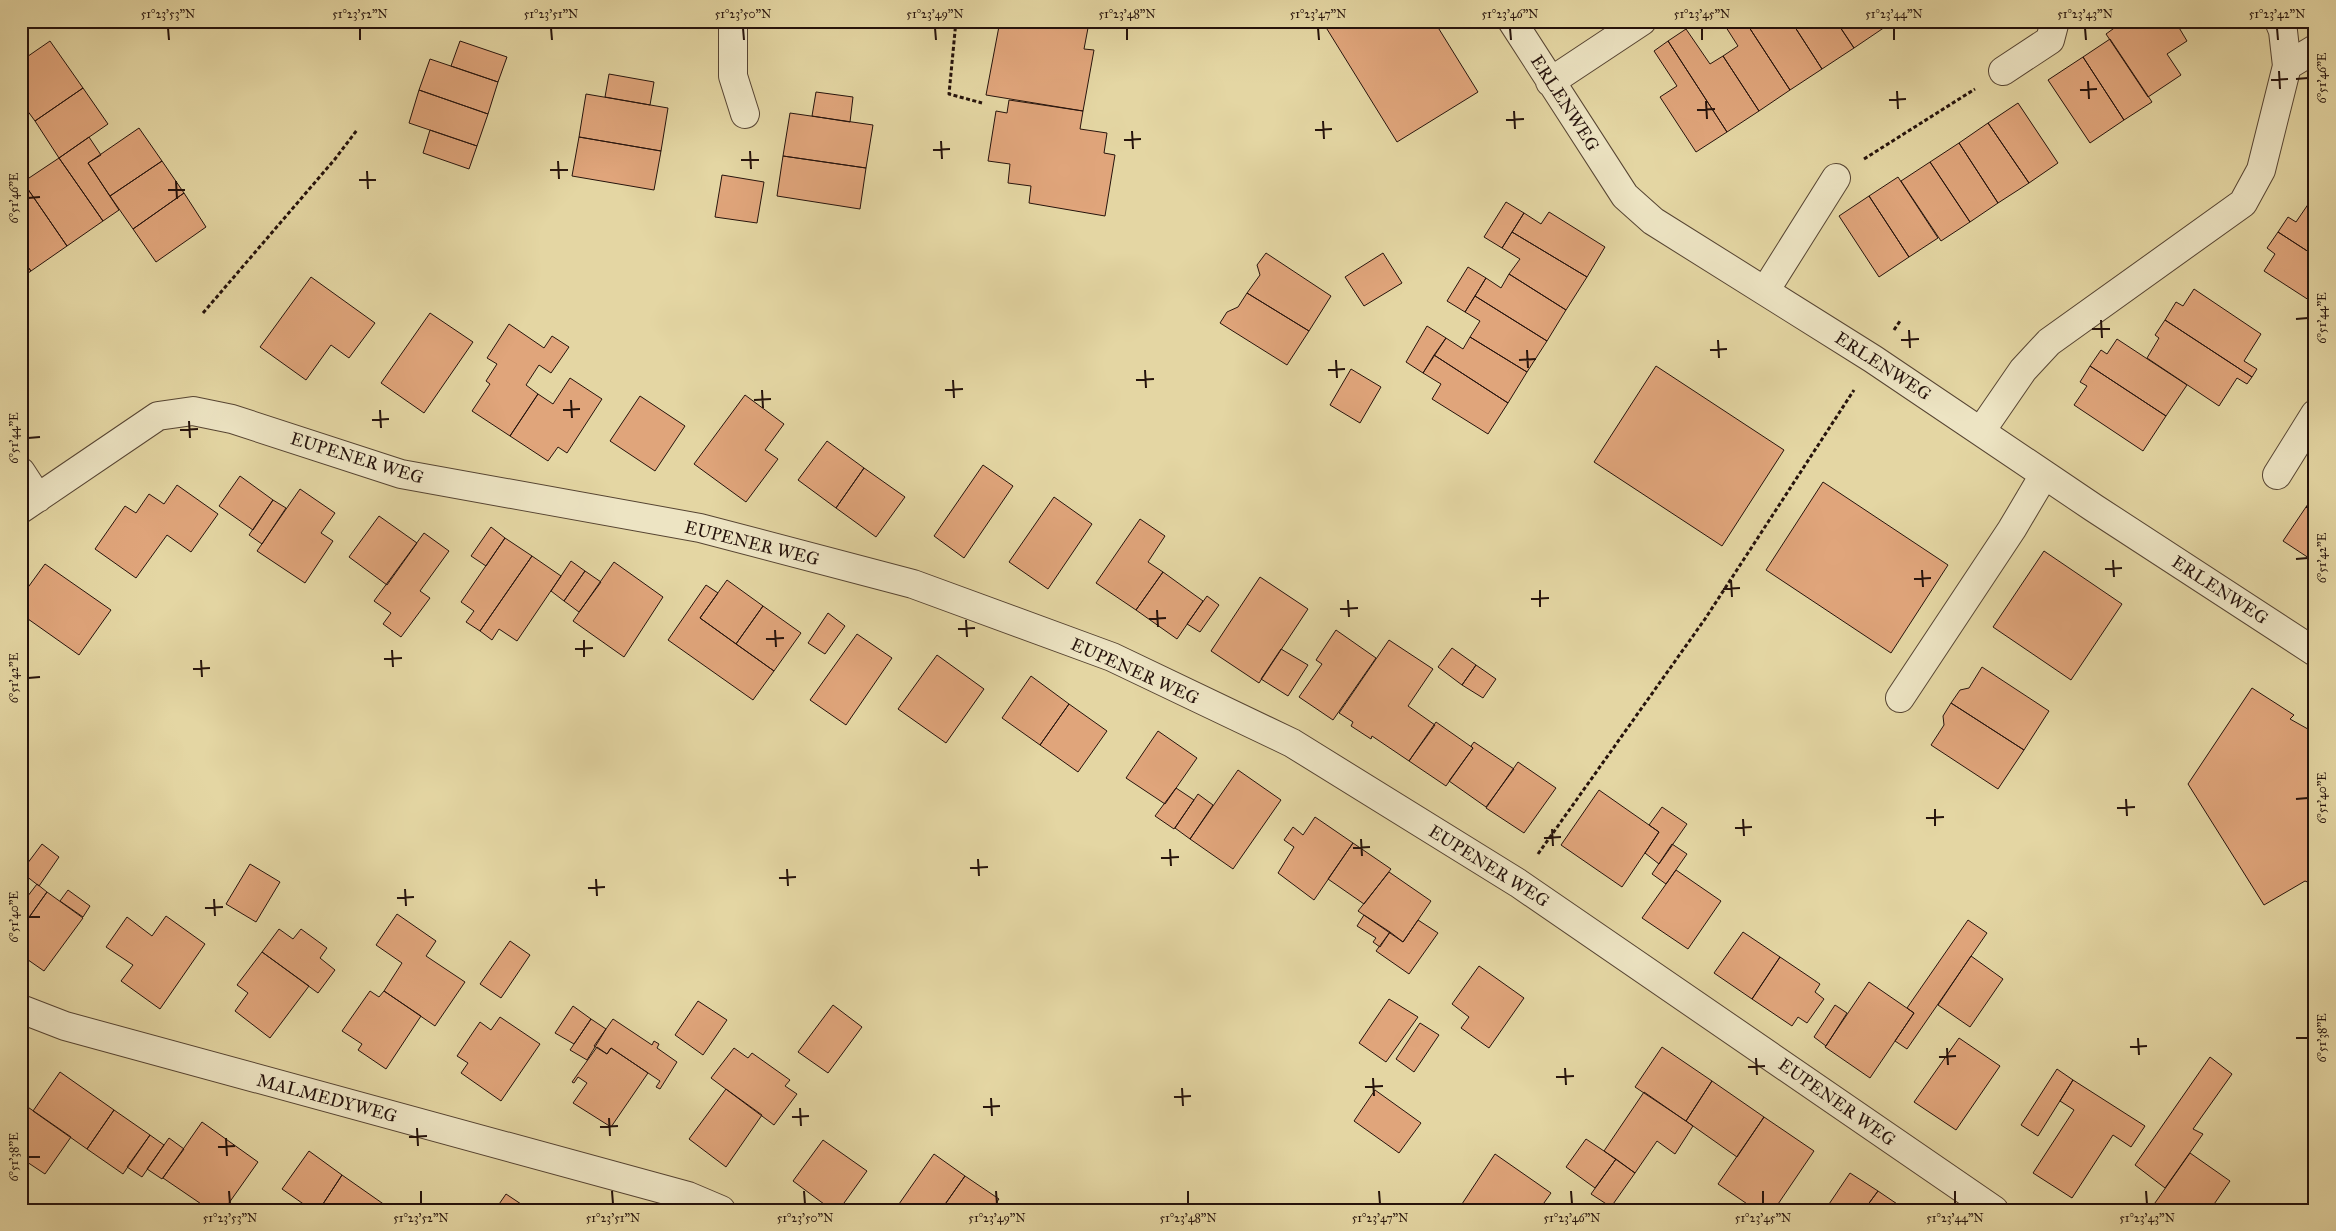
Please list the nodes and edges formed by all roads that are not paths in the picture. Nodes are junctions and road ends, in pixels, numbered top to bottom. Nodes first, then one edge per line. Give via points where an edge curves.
1 (733, 21) edge
2 (1512, 21) edge
3 (1642, 21) edge
4 (2055, 21) edge
5 (2279, 21) edge
6 (2315, 49) edge
7 (2287, 66) junction
8 (2002, 71) road end
9 (1550, 82) junction
10 (745, 114) dead end
11 (1836, 178) road end
12 (1765, 291) junction
13 (2315, 414) edge
14 (1981, 431) junction
15 (21, 472) edge
16 (2044, 475) junction
17 (2277, 475) dead end
18 (30, 504) edge
19 (2315, 652) edge
20 (1900, 698) dead end
21 (21, 1009) edge
22 (720, 1210) edge
23 (1994, 1210) edge

1 - 10 street via 734,76
2 - 9 street, ERLENWEG
3 - 9 street
4 - 8 street via 2050,40
5 - 7 street
6 - 7 street
7 - 14 street via 2261,170 2243,203 2049,342 2023,370
9 - 12 street, ERLENWEG via 1625,196 1653,221
11 - 12 street
12 - 14 street, ERLENWEG
13 - 17 street
14 - 16 street, ERLENWEG
15 - 18 street
16 - 19 street, ERLENWEG
16 - 20 street
18 - 23 street, EUPENER WEG via 158,416 193,410 232,419 401,474 700,528 913,584 1112,657 1292,743 1518,883
21 - 22 street, MALMEDYWEG via 65,1026 688,1196

